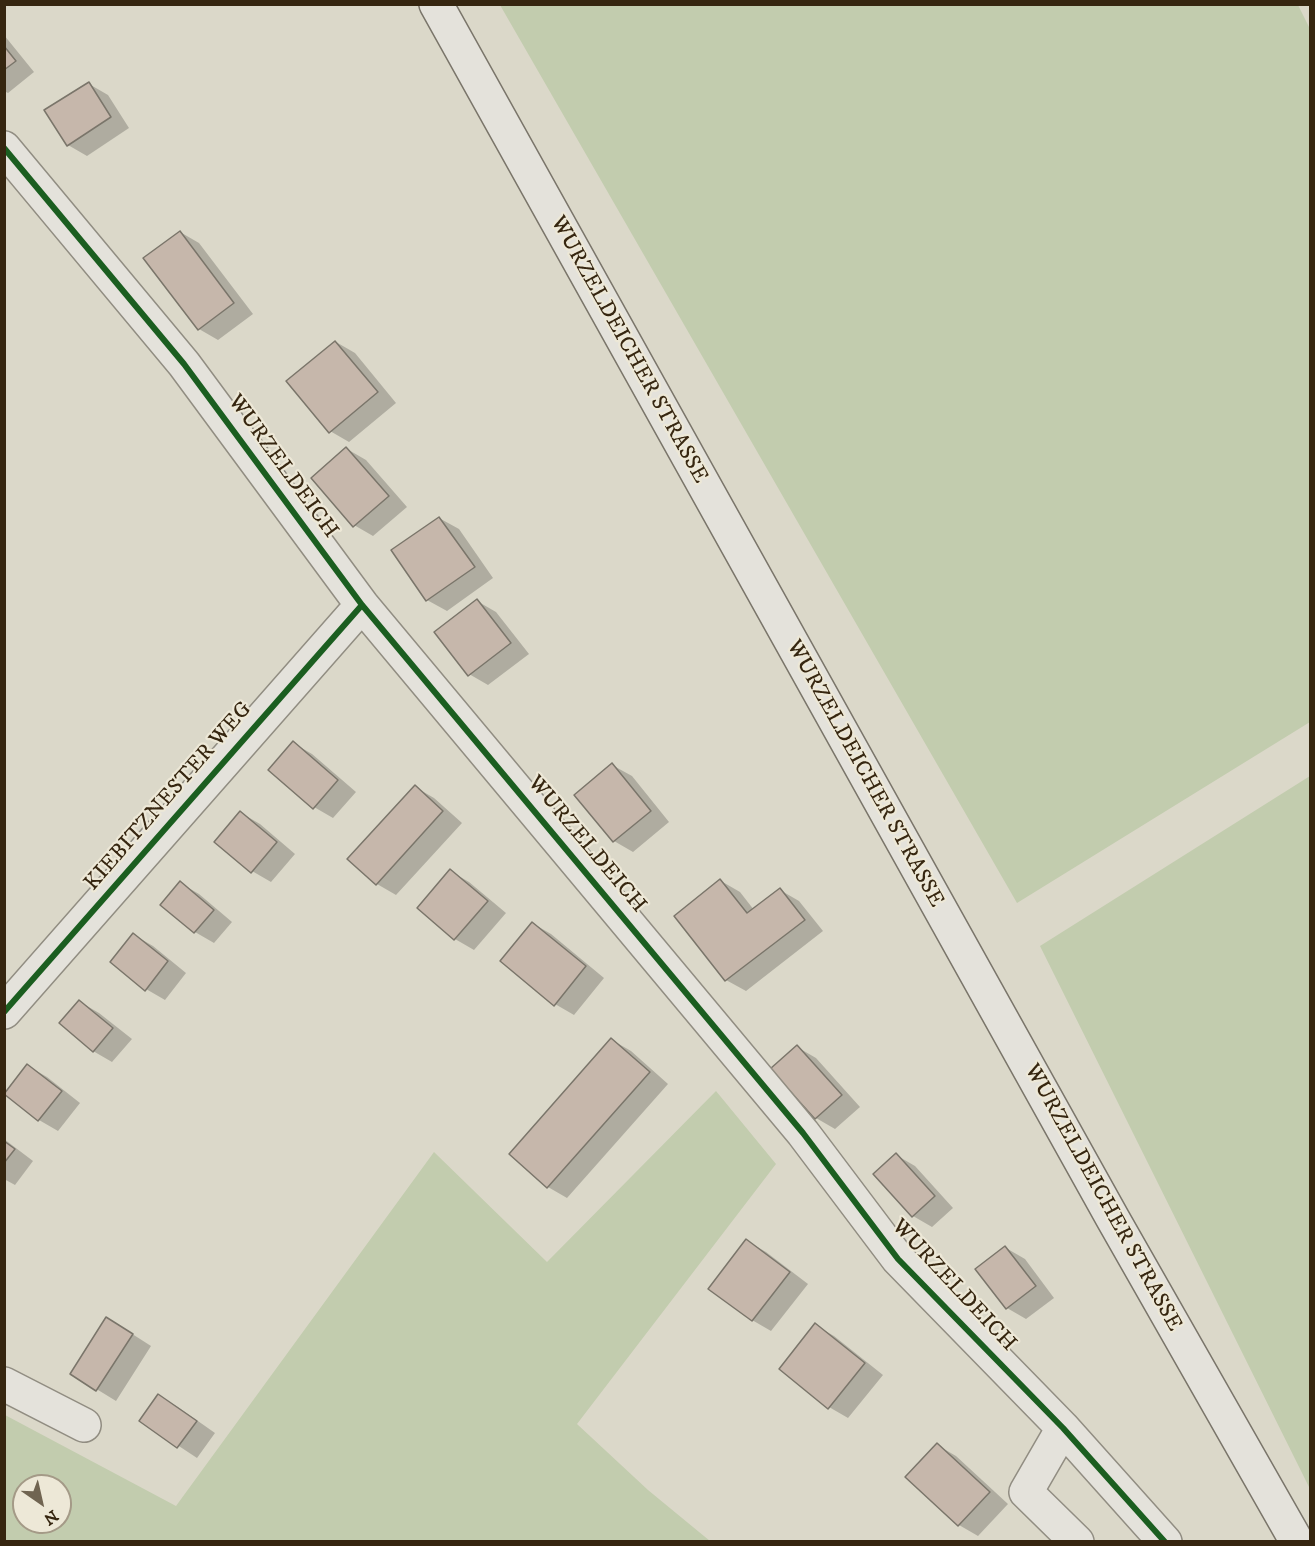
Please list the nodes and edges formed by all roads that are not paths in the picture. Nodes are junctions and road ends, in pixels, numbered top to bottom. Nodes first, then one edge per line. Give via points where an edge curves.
1 (436, 4) edge
2 (4, 148) edge
3 (362, 605) junction
4 (4, 1012) edge
5 (4, 1384) edge
6 (84, 1425) dead end
7 (1063, 1428) junction
8 (1291, 1539) edge
9 (1077, 1542) edge
10 (1165, 1542) edge

1 - 8 street, WURZELDEICHER STRASSE
2 - 3 street, WURZELDEICH via 184,364
3 - 4 street, KIEBITZNESTER WEG
3 - 7 street, WURZELDEICH via 803,1132 898,1258
5 - 6 street
7 - 9 street via 1026,1492
7 - 10 street, WURZELDEICH

